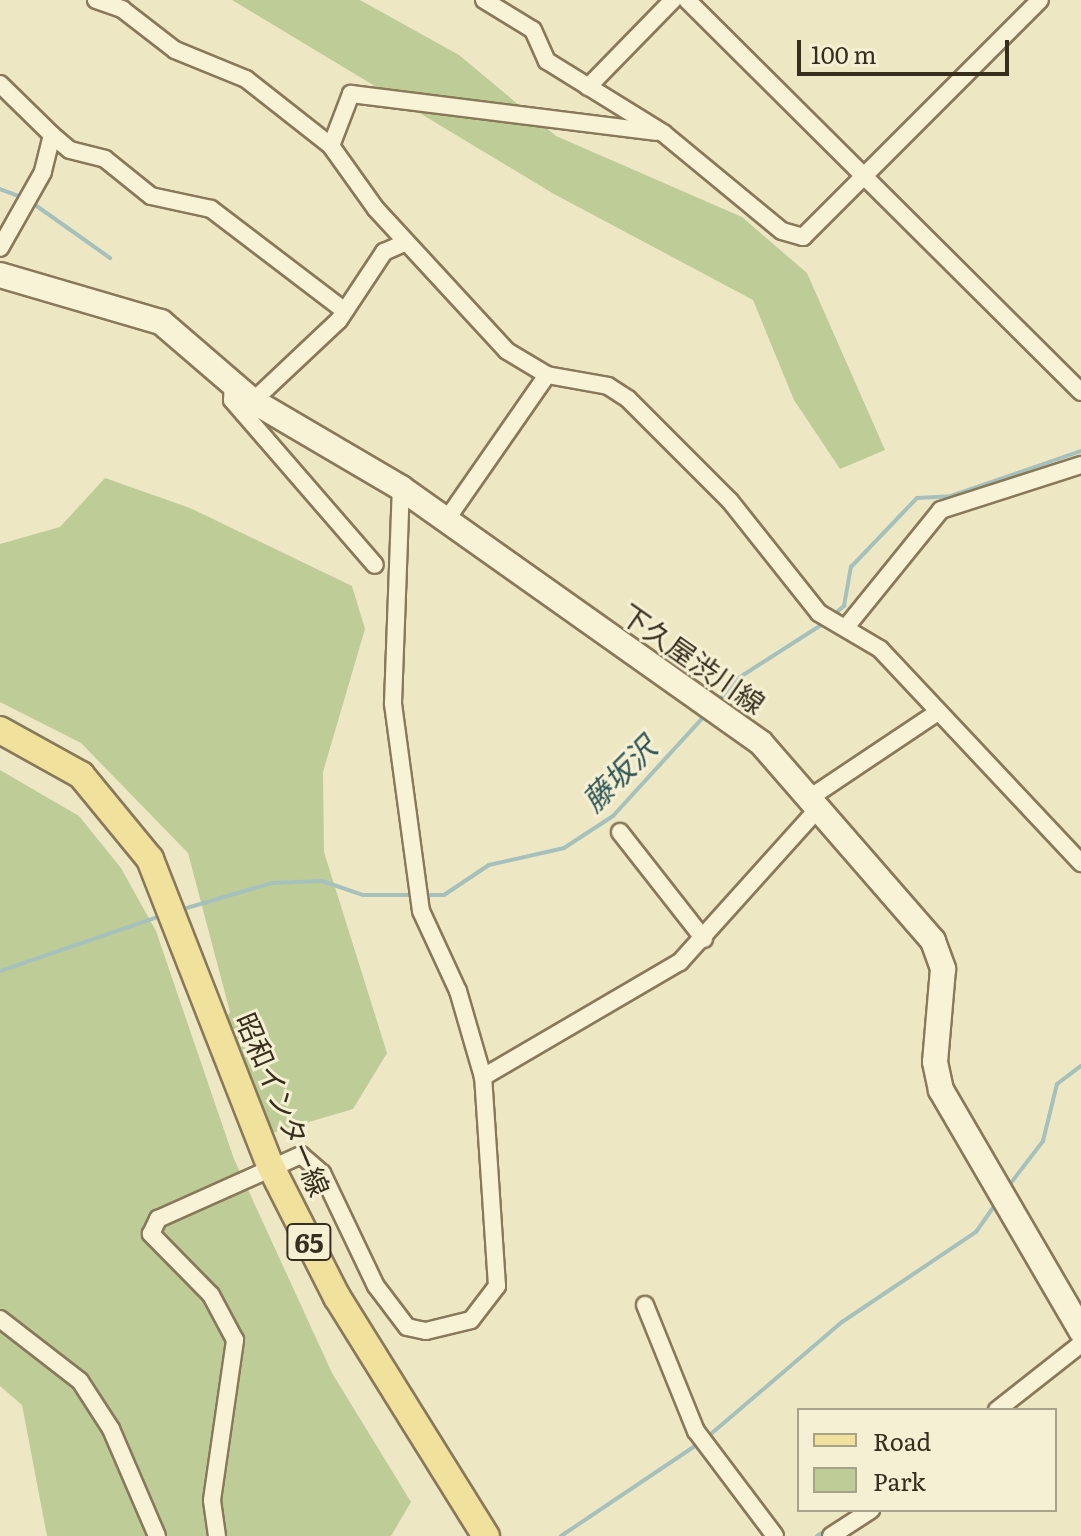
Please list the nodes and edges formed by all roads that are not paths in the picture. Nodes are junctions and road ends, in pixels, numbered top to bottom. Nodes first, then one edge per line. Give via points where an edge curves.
1 (96, 0) edge
2 (484, 0) edge
3 (673, 0) edge
4 (687, 0) edge
5 (1040, 0) edge
6 (0, 84) edge
7 (588, 87) junction
8 (663, 133) junction
9 (52, 135) junction
10 (331, 146) junction
11 (867, 177) junction
12 (406, 242) junction
13 (0, 248) edge
14 (0, 275) edge
15 (345, 311) junction
16 (547, 375) junction
17 (233, 382) junction
18 (1081, 392) edge
19 (253, 401) junction
20 (1081, 465) edge
21 (401, 488) junction
22 (447, 519) junction
23 (375, 565) dead end
24 (847, 626) junction
25 (935, 714) junction
26 (0, 730) edge
27 (812, 804) junction
28 (620, 832) dead end
29 (1081, 863) edge
30 (704, 939) junction
31 (483, 1077) junction
32 (271, 1167) junction
33 (645, 1305) dead end
34 (0, 1319) edge
35 (1081, 1331) edge
36 (1081, 1344) edge
37 (1000, 1408) edge
38 (868, 1512) edge
39 (157, 1536) edge
40 (217, 1536) edge
41 (486, 1536) edge
42 (775, 1536) edge
43 (831, 1536) edge

1 - 10 street via 122,9 175,50 246,79
2 - 7 street via 533,30 547,61
3 - 7 street
4 - 11 street
5 - 11 street
6 - 9 street
7 - 8 street
8 - 10 street via 351,94
8 - 11 street via 782,231 803,237
9 - 13 street via 32,192
9 - 15 street via 70,150 105,159 151,196 211,209
10 - 12 street
11 - 18 street
12 - 15 street via 384,252
12 - 16 street via 507,351
14 - 17 main road, 下久屋渋川線 via 161,322
15 - 19 street
16 - 22 street
16 - 24 street via 608,386 628,399 730,501 819,613
17 - 19 main road, 下久屋渋川線
17 - 23 street via 232,400
19 - 21 main road, 下久屋渋川線
20 - 24 street via 941,510
21 - 22 main road, 下久屋渋川線
21 - 31 street via 393,703 407,821 421,911 458,991
22 - 27 main road, 下久屋渋川線 via 761,743
24 - 25 street via 880,649
25 - 27 street
25 - 29 street via 995,775 1015,786
26 - 32 main road, 昭和インター線 / 65 via 47,751 106,798 168,897
27 - 30 street
27 - 35 main road, 下久屋渋川線 via 941,955 935,1062 941,1090
28 - 30 street
30 - 31 street via 637,990
31 - 32 street via 497,1286 471,1320 426,1331 407,1327 376,1286 322,1173 301,1155
32 - 40 street via 173,1210 151,1234 211,1295 235,1340 212,1500
32 - 41 main road, 昭和インター線 / 65 via 337,1297
33 - 42 street via 696,1431
34 - 39 street via 80,1381 111,1429
36 - 37 street
38 - 43 street

